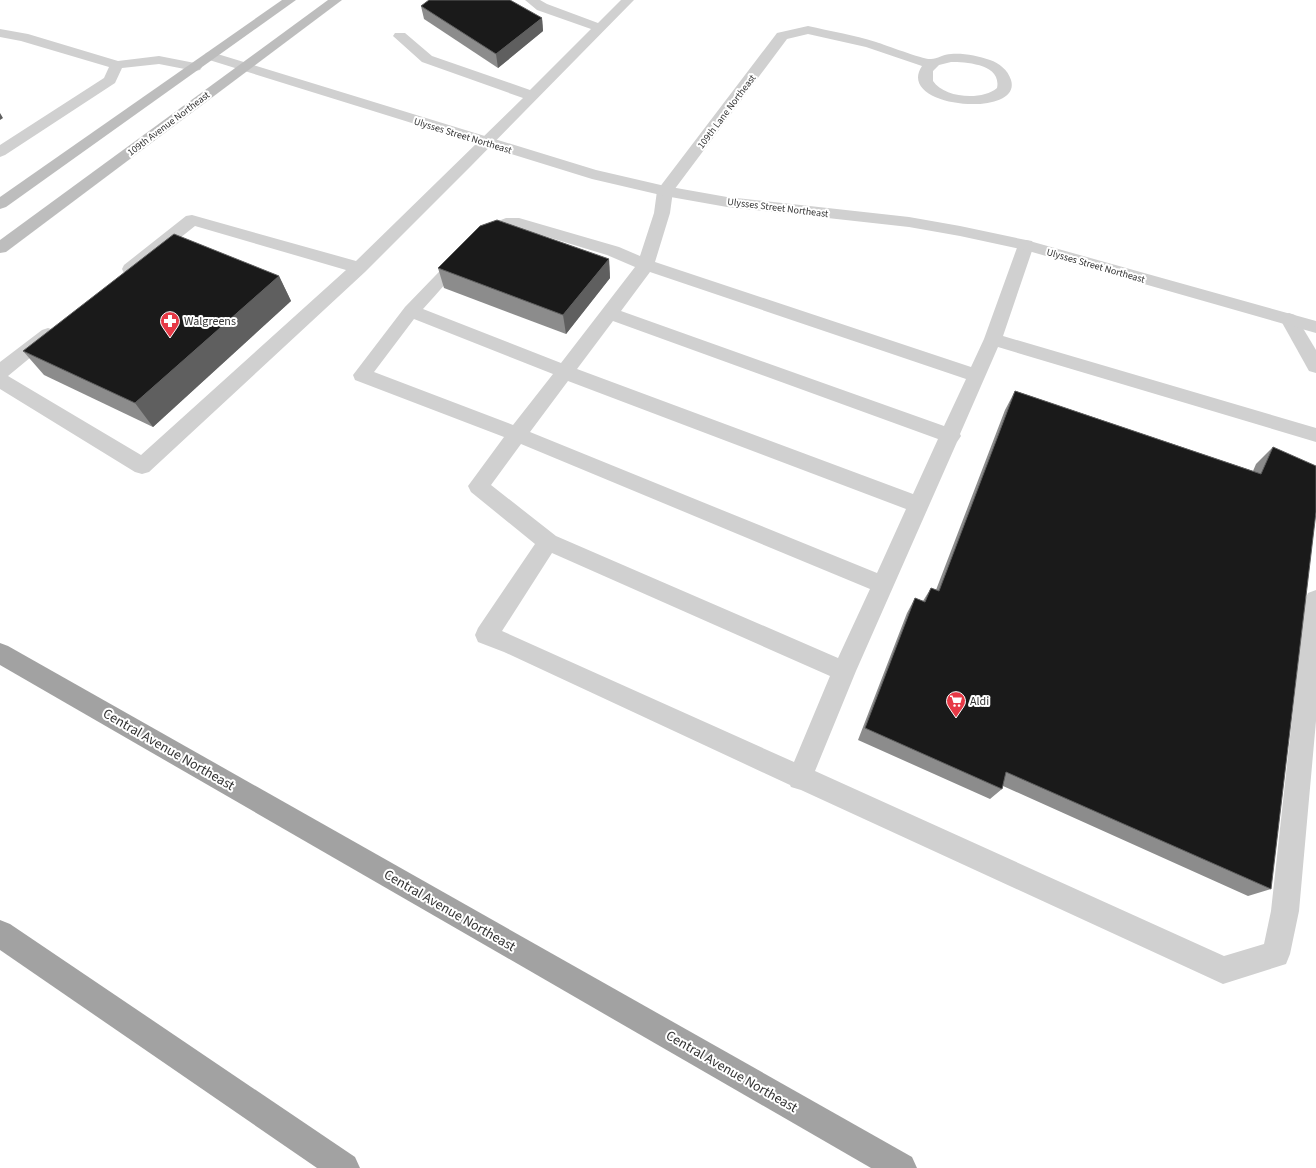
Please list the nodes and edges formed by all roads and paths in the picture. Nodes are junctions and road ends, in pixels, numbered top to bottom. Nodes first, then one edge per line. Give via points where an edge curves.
1 (290, 0) edge
2 (336, 0) edge
3 (531, 0) edge
4 (628, 0) edge
5 (600, 28) junction
6 (0, 33) edge
7 (400, 36) dead end
8 (210, 56) junction
9 (931, 64) junction
10 (117, 65) junction
11 (245, 66) junction
12 (195, 67) junction
13 (532, 96) junction
14 (486, 142) junction
15 (0, 152) edge
16 (665, 191) junction
17 (0, 204) edge
18 (1026, 245) junction
19 (0, 248) edge
20 (646, 265) junction
21 (359, 268) junction
22 (118, 279) edge
23 (411, 311) junction
24 (609, 313) junction
25 (1289, 319) junction
26 (62, 323) edge
27 (1316, 327) edge
28 (993, 339) junction
29 (1316, 366) edge
30 (0, 372) edge
31 (565, 372) junction
32 (976, 375) junction
33 (0, 380) edge
34 (518, 435) junction
35 (1316, 435) edge
36 (951, 436) junction
37 (919, 505) junction
38 (548, 542) junction
39 (883, 585) junction
40 (1316, 600) edge
41 (0, 653) edge
42 (844, 670) junction
43 (800, 778) junction
44 (0, 934) edge
45 (344, 1168) edge
46 (901, 1168) edge

1 - 8 main road
2 - 11 main road, 109th Avenue Northeast
3 - 5 street via 542,7
4 - 5 street
5 - 13 street
6 - 10 street via 23,37
7 - 13 street via 427,59
8 - 11 street, Ulysses Street Northeast
8 - 12 main road
9 - 9 street via 924,77 928,84 935,91 960,100 981,100 997,95 1005,83 1002,76 987,64 963,58 940,60
9 - 16 street, 109th Lane Northeast via 870,44 808,30 782,36
10 - 12 street via 159,60
10 - 15 street via 110,80
11 - 14 street, Ulysses Street Northeast
11 - 19 main road, 109th Avenue Northeast
12 - 17 main road
13 - 14 street
14 - 16 street, Ulysses Street Northeast via 592,174
14 - 21 street
16 - 18 street, Ulysses Street Northeast via 734,203 909,222
16 - 20 street via 662,213
18 - 25 street, Ulysses Street Northeast
18 - 28 street
20 - 23 street via 613,251 519,223 505,223 471,249
20 - 24 street
20 - 32 street
21 - 22 street via 192,220
21 - 33 street via 142,466
23 - 31 street
23 - 34 street via 362,375
24 - 31 street
24 - 36 street
25 - 27 street, Ulysses Street Northeast
25 - 29 street
26 - 30 street
28 - 32 street
28 - 35 street
31 - 34 street
31 - 37 street
32 - 36 street
34 - 38 street via 478,486
34 - 39 street
36 - 37 street
37 - 39 street
38 - 42 street
38 - 43 street via 486,635
39 - 42 street
40 - 43 street via 1285,911 1276,954 1223,970
41 - 46 highway, Central Avenue Northeast
42 - 43 street
44 - 45 highway

